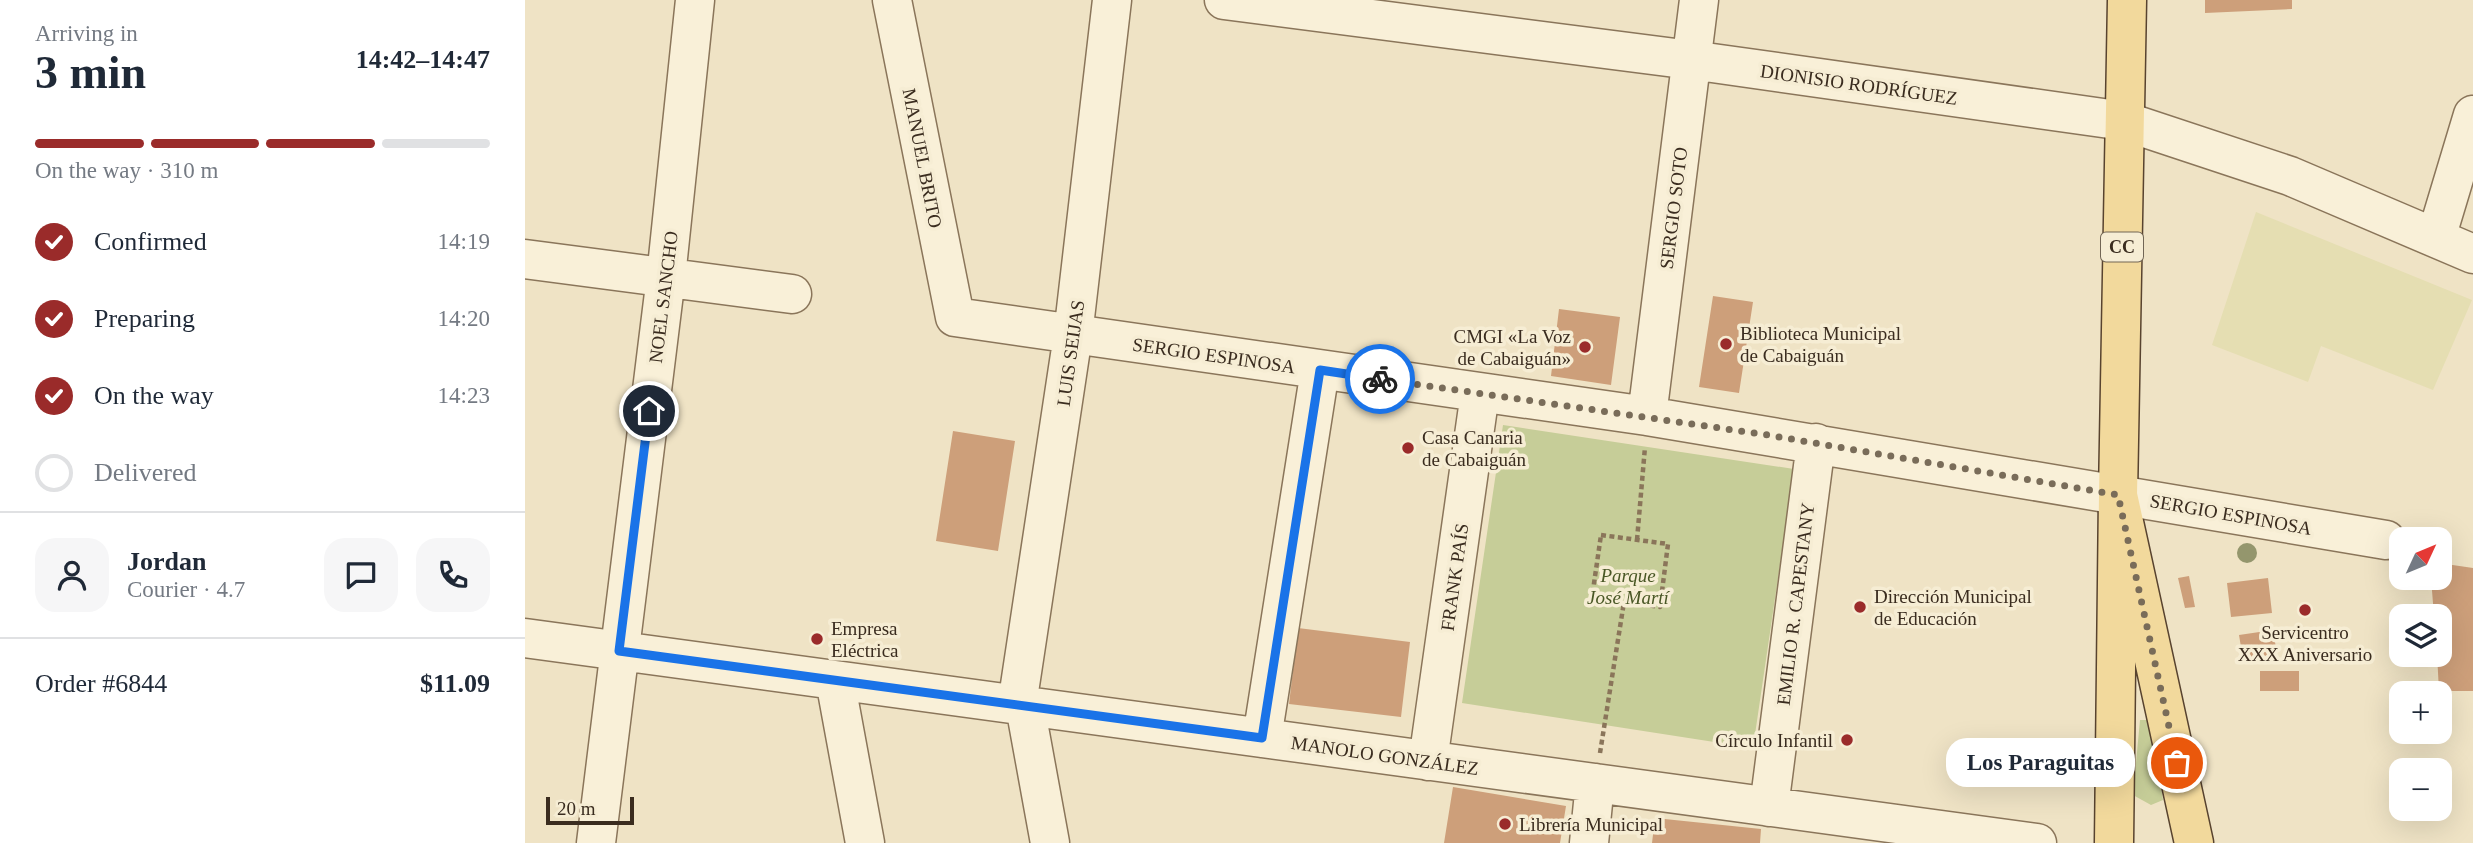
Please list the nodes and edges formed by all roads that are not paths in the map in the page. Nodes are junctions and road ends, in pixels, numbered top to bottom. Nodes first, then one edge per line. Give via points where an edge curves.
1 (695, 0) edge
2 (892, 0) edge
3 (1112, 0) edge
4 (1224, 0) edge
5 (1699, 0) edge
6 (2127, 0) edge
7 (1692, 60) junction
8 (2473, 115) edge
9 (2124, 121) junction
10 (2436, 238) junction
11 (2473, 254) edge
12 (525, 259) edge
13 (666, 277) junction
14 (792, 293) dead end
15 (955, 317) joint
16 (1073, 335) junction
17 (1320, 370) junction
18 (1480, 393) junction
19 (1647, 416) junction
20 (1816, 443) junction
21 (2118, 495) junction
22 (2386, 540) dead end
23 (525, 638) edge
24 (619, 651) junction
25 (835, 680) junction
26 (1021, 706) junction
27 (1262, 738) junction
28 (1428, 761) junction
29 (1595, 783) junction
30 (1769, 807) junction
31 (596, 843) edge
32 (865, 843) edge
33 (1050, 843) edge
34 (1589, 843) edge
35 (2037, 843) edge
36 (2114, 843) edge
37 (2194, 843) edge

1 - 13 street, NOEL SANCHO
2 - 15 street, MANUEL BRITO
3 - 16 street, LUIS SEIJAS
4 - 7 street, DIONISIO RODRÍGUEZ
5 - 7 street, SERGIO SOTO
6 - 9 main road, CC
7 - 9 street, DIONISIO RODRÍGUEZ
7 - 19 street, SERGIO SOTO
8 - 10 street
9 - 10 street, DIONISIO RODRÍGUEZ via 2290,176
9 - 21 main road, CC
10 - 11 street, DIONISIO RODRÍGUEZ
12 - 13 street
13 - 14 street
13 - 24 street, NOEL SANCHO
15 - 16 street, SERGIO ESPINOSA
16 - 17 street, SERGIO ESPINOSA
16 - 26 street, LUIS SEIJAS
17 - 18 street, SERGIO ESPINOSA
17 - 27 street
18 - 19 street, SERGIO ESPINOSA
18 - 28 street, FRANK PAÍS
19 - 20 street, SERGIO ESPINOSA
20 - 21 street, SERGIO ESPINOSA
20 - 30 street, EMILIO R. CAPESTANY
21 - 22 street, SERGIO ESPINOSA
21 - 36 main road, CC
21 - 37 main road, CC
23 - 24 street, MANOLO GONZÁLEZ
24 - 25 street, MANOLO GONZÁLEZ
24 - 31 street, NOEL SANCHO
25 - 26 street, MANOLO GONZÁLEZ
25 - 32 street
26 - 27 street, MANOLO GONZÁLEZ
26 - 33 street, LUIS SEIJAS
27 - 28 street, MANOLO GONZÁLEZ
28 - 29 street, MANOLO GONZÁLEZ
29 - 30 street, MANOLO GONZÁLEZ
29 - 34 street
30 - 35 street, MANOLO GONZÁLEZ

